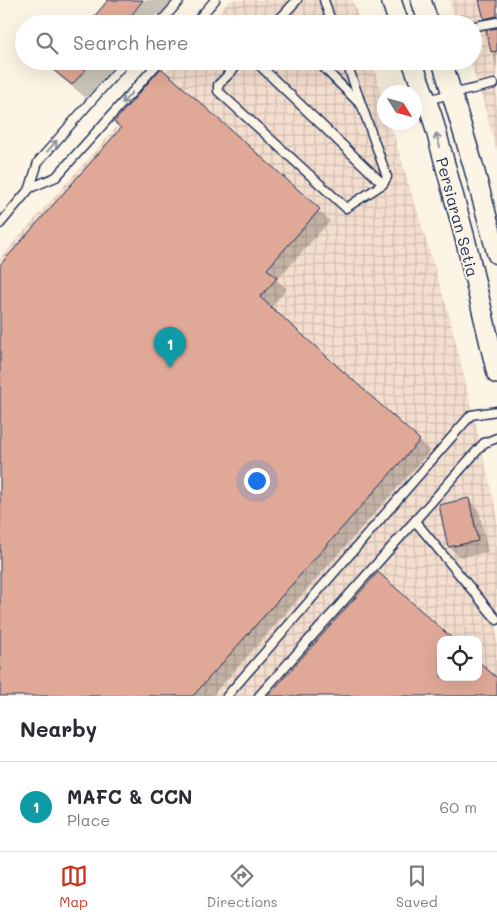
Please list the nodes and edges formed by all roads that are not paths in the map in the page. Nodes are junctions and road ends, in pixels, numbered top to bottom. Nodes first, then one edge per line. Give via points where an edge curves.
1 (180, 0) edge
2 (216, 0) edge
3 (297, 0) edge
4 (324, 0) edge
5 (391, 0) edge
6 (421, 0) edge
7 (167, 15) edge
8 (202, 15) edge
9 (285, 15) edge
10 (329, 15) edge
11 (397, 15) edge
12 (426, 15) edge
13 (497, 22) edge
14 (482, 25) edge
15 (118, 70) edge
16 (152, 70) edge
17 (230, 70) edge
18 (264, 70) edge
19 (326, 70) edge
20 (349, 70) edge
21 (415, 70) edge
22 (445, 70) edge
23 (232, 72) joint
24 (494, 84) dead end
25 (452, 94) junction
26 (426, 100) junction
27 (362, 107) junction
28 (382, 184) junction
29 (30, 188) junction
30 (0, 224) edge
31 (497, 254) edge
32 (497, 374) edge
33 (497, 411) edge
34 (497, 438) edge
35 (415, 521) junction
36 (497, 620) edge
37 (227, 696) edge
38 (260, 696) edge

1 - 7 lane
2 - 8 lane
3 - 9 lane
4 - 10 lane
5 - 11 street
6 - 12 street
13 - 14 lane
29 -> 15 lane via 38,162
16 -> 29 lane via 56,177
17 - 23 lane
18 - 28 lane
19 - 27 lane
20 - 27 lane
21 - 26 street, Persiaran Setia
22 - 25 street, Persiaran Setia
23 - 28 lane via 218,86 218,91 346,208
24 - 25 lane
25 - 26 lane
25 - 31 street, Persiaran Setia
32 -> 26 street, Persiaran Setia via 466,242
27 - 28 lane via 387,176
29 - 30 lane
33 - 37 lane via 471,415
34 - 35 lane via 484,443
35 - 36 lane
35 - 38 lane

